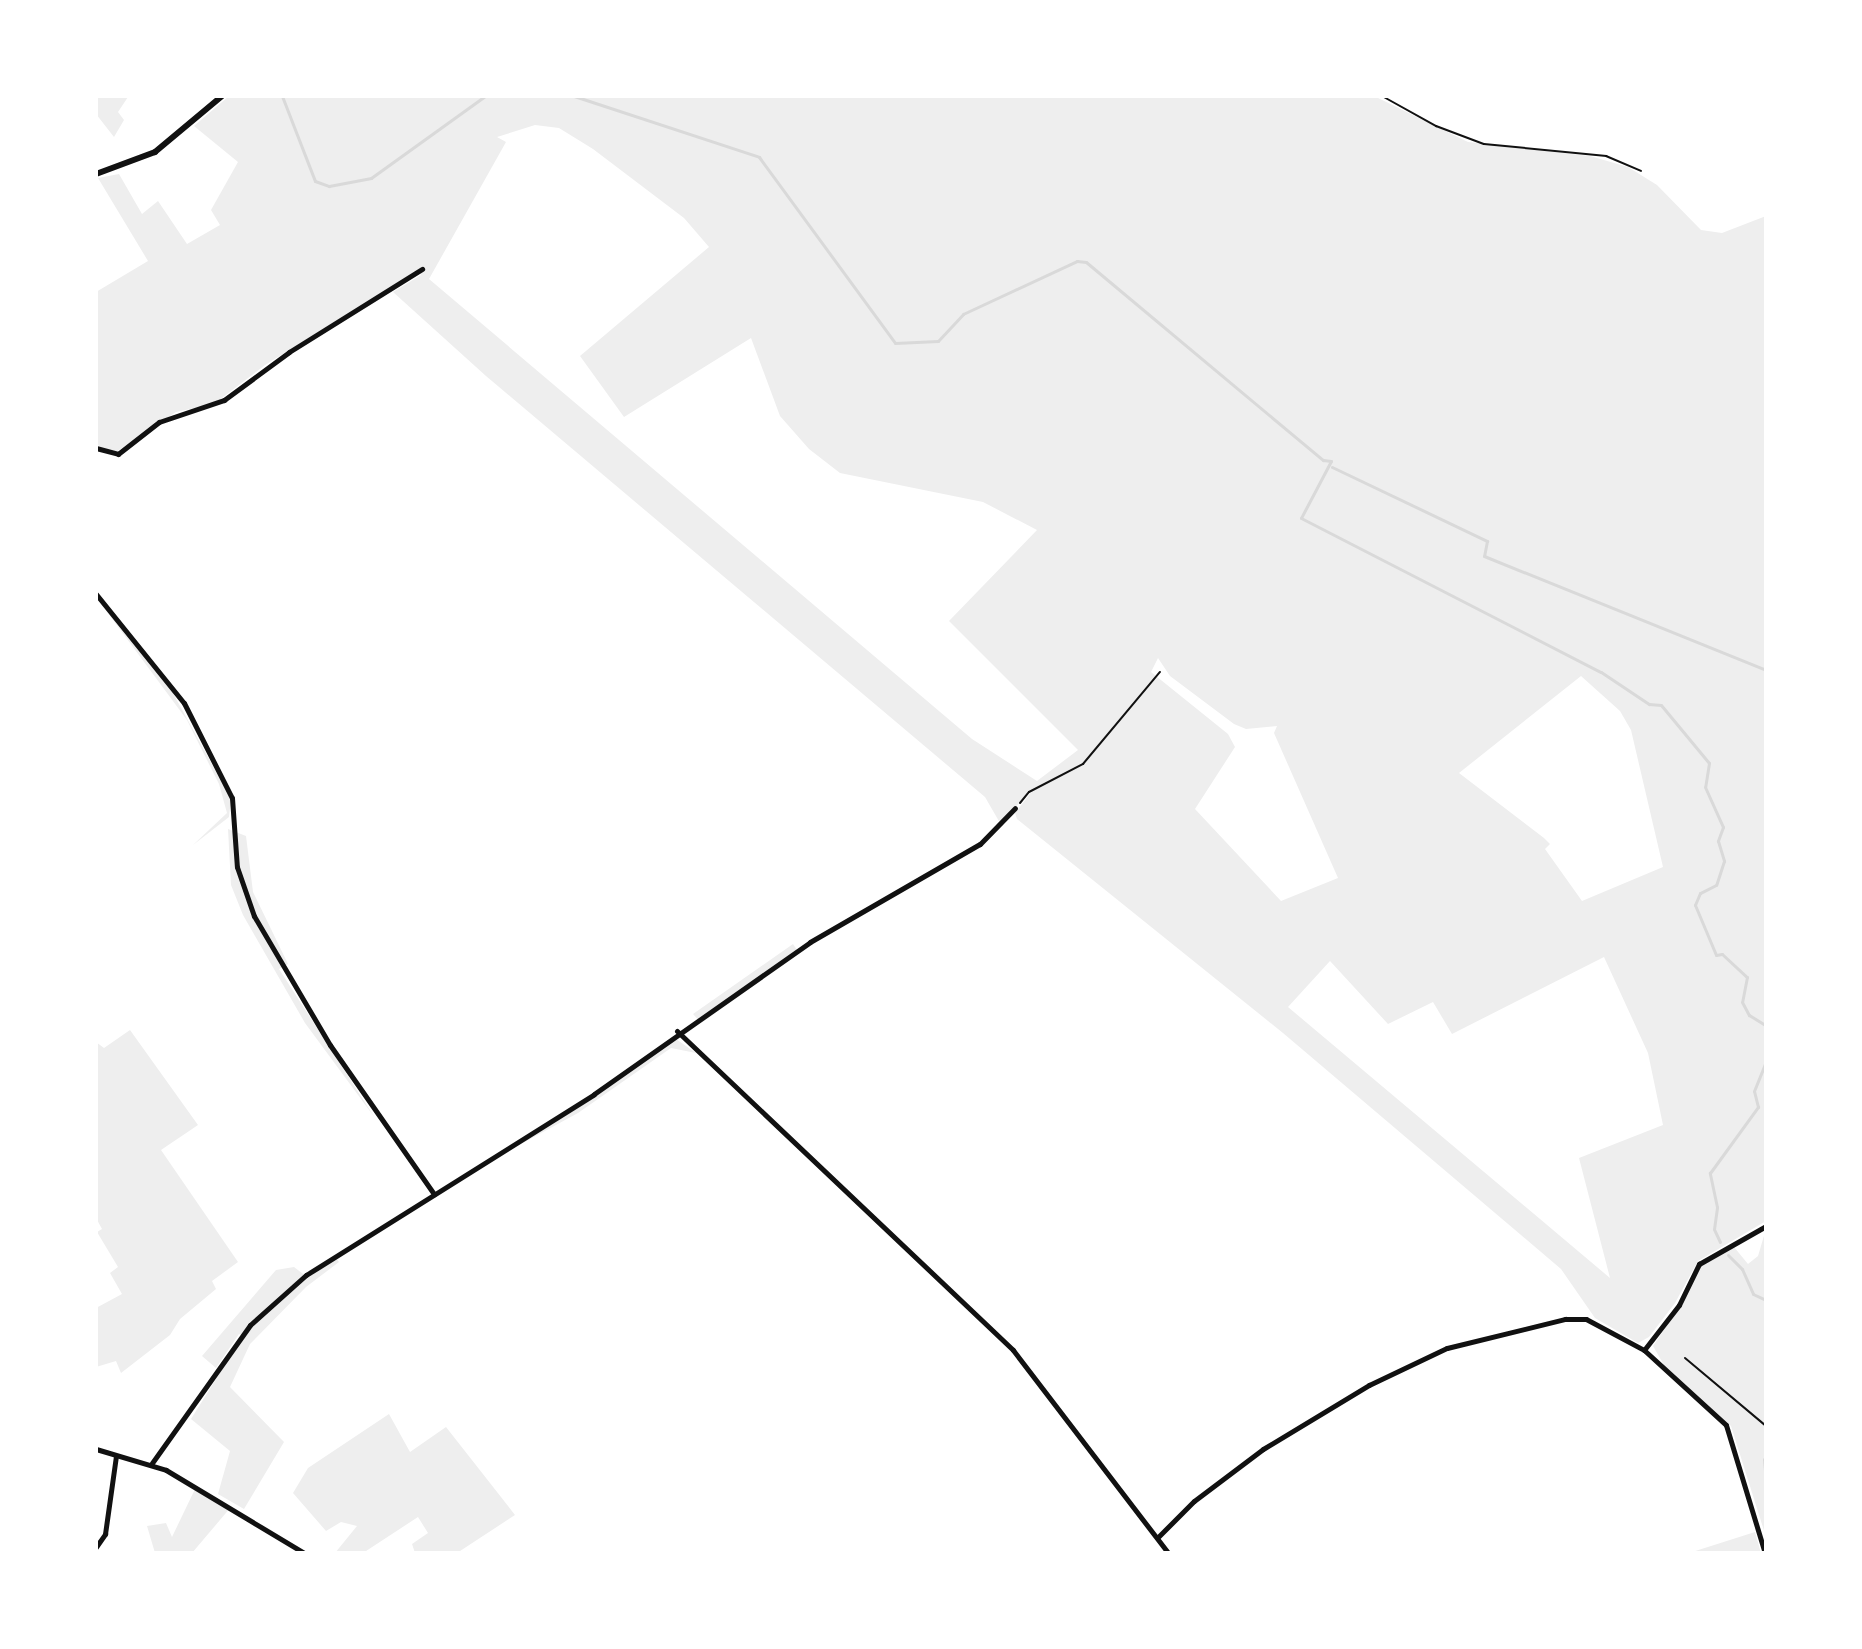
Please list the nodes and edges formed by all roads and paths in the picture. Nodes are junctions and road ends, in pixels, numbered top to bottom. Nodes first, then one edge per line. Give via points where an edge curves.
1 (222, 96) edge
2 (1382, 96) edge
3 (1641, 171) dead end
4 (96, 174) edge
5 (422, 269) dead end
6 (96, 448) edge
7 (96, 594) edge
8 (1160, 672) dead end
9 (1015, 808) joint
10 (677, 1031) junction
11 (434, 1194) junction
12 (1766, 1226) edge
13 (1644, 1350) junction
14 (1685, 1358) dead end
15 (1766, 1426) edge
16 (96, 1449) edge
17 (116, 1456) junction
18 (152, 1463) junction
19 (1159, 1536) junction
20 (96, 1547) edge
21 (304, 1553) edge
22 (1168, 1553) edge
23 (1765, 1553) edge

1 - 4 street via 155,152
2 - 3 path via 1436,126 1484,144 1606,156
5 - 6 street via 289,352 224,400 159,422 118,454
7 - 11 street via 184,703 232,798 237,867 254,916 330,1045
8 - 9 path via 1083,764 1029,792
9 - 10 street via 980,844 810,942
10 - 11 street via 594,1094
10 - 19 street via 1013,1350
11 - 18 street via 335,1255 250,1325
12 - 13 street via 1699,1264 1679,1305
13 - 19 street via 1586,1319 1447,1348 1369,1385 1263,1449 1194,1501
13 - 23 street via 1726,1425
14 - 15 path
16 - 17 street
17 - 18 street
17 - 20 street via 109,1479 108,1521
18 - 21 street via 226,1502
19 - 22 street

